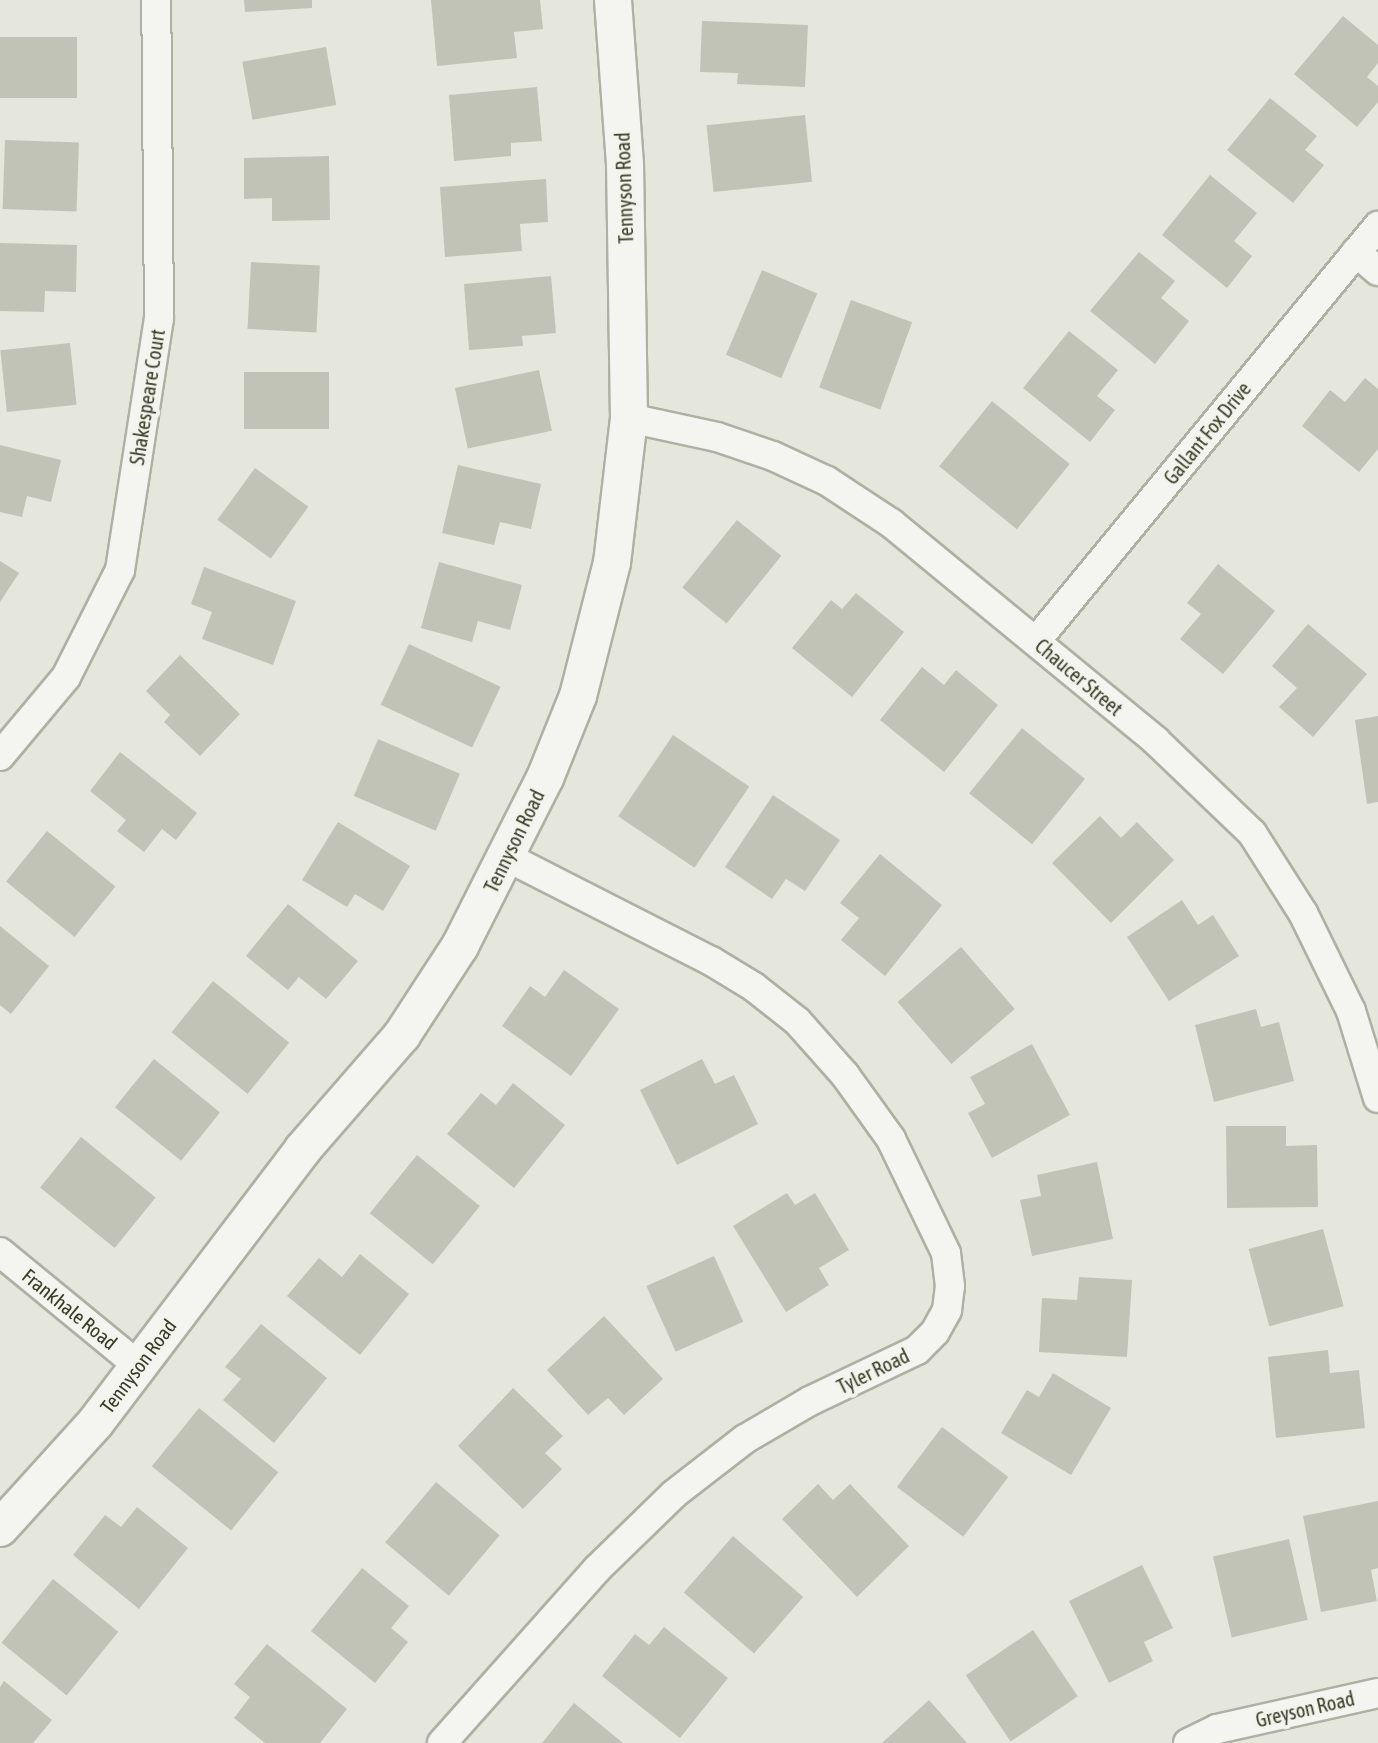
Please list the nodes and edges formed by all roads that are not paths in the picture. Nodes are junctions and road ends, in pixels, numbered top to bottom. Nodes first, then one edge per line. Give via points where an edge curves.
1 (156, 0) edge
2 (613, 0) edge
3 (1378, 226) edge
4 (1356, 252) junction
5 (1378, 271) edge
6 (629, 418) junction
7 (1036, 641) junction
8 (0, 756) edge
9 (507, 857) junction
10 (1378, 1098) edge
11 (0, 1252) edge
12 (140, 1367) junction
13 (0, 1528) edge
14 (1378, 1693) edge
15 (442, 1743) edge
16 (1188, 1743) edge

1 - 8 street, Shakespeare Court via 159,319 120,570 66,677
2 - 6 street, Tennyson Road via 625,164
3 - 4 street, Gallant Fox Drive
4 - 5 street
4 - 7 street, Gallant Fox Drive
6 - 7 street, Chaucer Street via 717,437 827,481 891,523
6 - 9 street, Tennyson Road via 612,563 578,696
7 - 10 street, Chaucer Street via 1156,741 1252,833 1303,913 1351,1011
9 - 12 street, Tennyson Road via 460,946 402,1035 275,1185
9 - 15 street, Tyler Road via 711,961 797,1021 891,1139 946,1253 950,1286 947,1310 917,1350 745,1439 674,1494 597,1569
11 - 12 street, Frankhale Road
12 - 13 street, Tennyson Road
14 - 16 street, Greyson Road via 1217,1729

